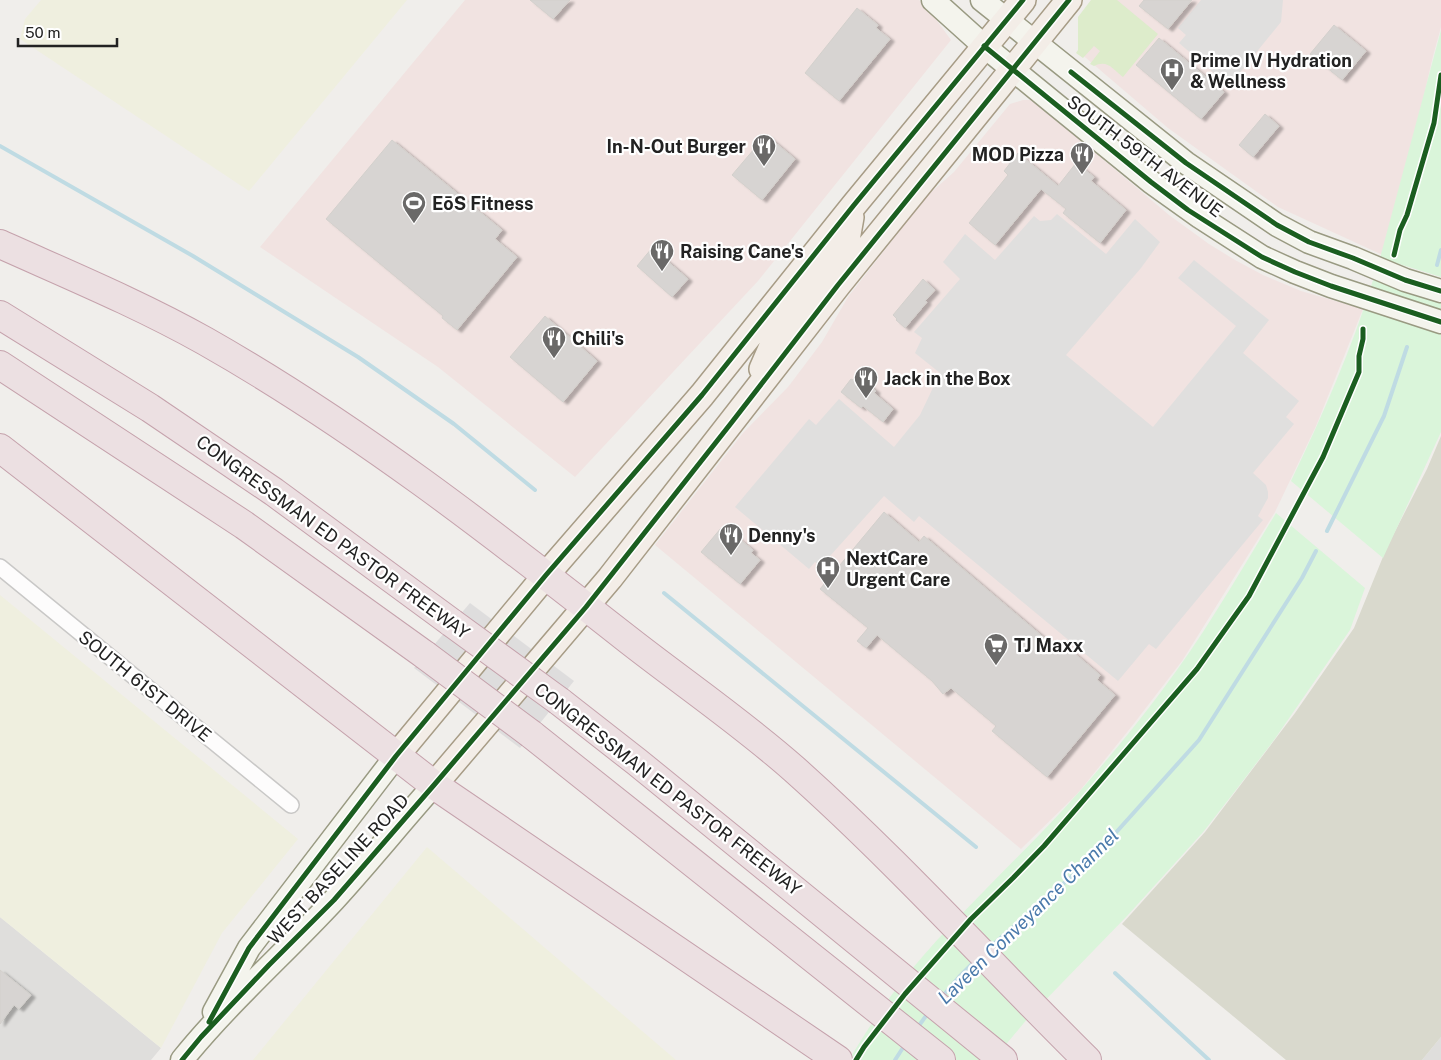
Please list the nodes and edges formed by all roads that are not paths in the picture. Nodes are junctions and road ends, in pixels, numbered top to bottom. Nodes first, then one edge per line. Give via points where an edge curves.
1 (933, 0) edge
2 (982, 0) edge
3 (1023, 0) edge
4 (1069, 0) edge
5 (1006, 19) junction
6 (1034, 42) junction
7 (984, 46) junction
8 (1012, 69) junction
9 (854, 205) junction
10 (0, 244) edge
11 (799, 274) junction
12 (1441, 291) edge
13 (815, 314) junction
14 (0, 315) edge
15 (1441, 322) edge
16 (0, 365) edge
17 (753, 395) junction
18 (0, 448) edge
19 (0, 567) edge
20 (546, 575) junction
21 (586, 607) junction
22 (396, 756) junction
23 (434, 785) junction
24 (290, 805) dead end
25 (201, 1037) junction
26 (938, 1058) edge
27 (182, 1060) edge
28 (838, 1060) edge
29 (1003, 1060) edge
30 (1087, 1060) edge

1 - 7 main road, SOUTH 59TH AVENUE
2 - 5 main road, SOUTH 59TH AVENUE
3 - 5 main road
4 - 6 main road
5 - 6 main road, SOUTH 59TH AVENUE
5 - 7 main road
6 - 8 main road
6 - 12 main road, SOUTH 59TH AVENUE via 1186,163 1277,225 1309,242
7 - 8 main road, SOUTH 59TH AVENUE
7 - 9 main road
8 - 13 main road
8 - 15 main road, SOUTH 59TH AVENUE via 1158,188 1262,257 1331,286
9 - 11 main road
9 - 13 main road via 847,240 816,289
10 - 20 highway via 145,309 267,377 356,434
11 - 17 main road via 801,289 780,328
11 - 20 main road via 702,395
13 - 17 main road
14 - 29 highway, CONGRESSMAN ED PASTOR FREEWAY, bridge via 150,408 249,475 559,700
16 - 26 highway, bridge via 244,525 425,655 531,734
17 - 21 main road
18 - 22 highway
19 - 24 street, SOUTH 61ST DRIVE
20 - 21 highway
20 - 22 main road
21 - 23 main road
21 - 30 highway via 792,767 884,853
22 - 23 highway
22 - 25 main road, WEST BASELINE ROAD via 249,948
23 - 25 main road, WEST BASELINE ROAD via 334,900
23 - 28 highway
25 - 27 main road, WEST BASELINE ROAD

